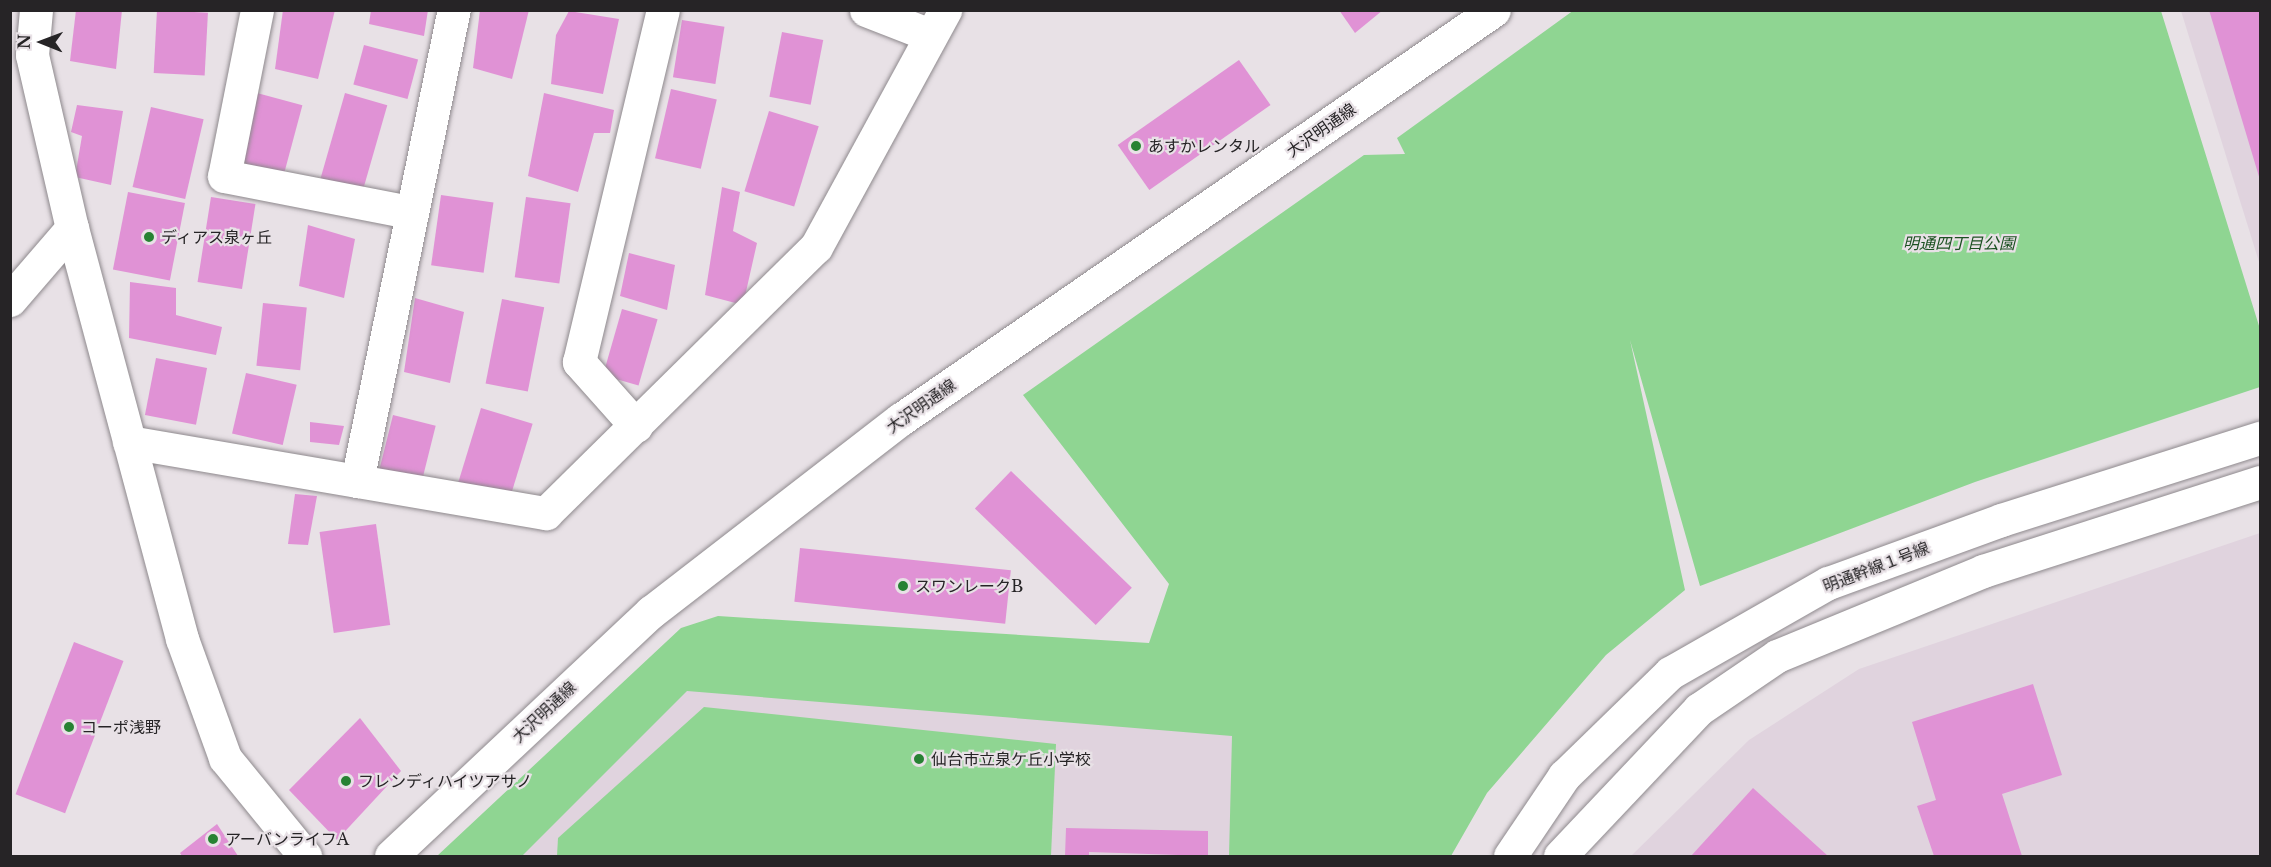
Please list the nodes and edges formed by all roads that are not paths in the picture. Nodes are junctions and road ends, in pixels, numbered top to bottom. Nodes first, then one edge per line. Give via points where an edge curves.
1 (36, 10) edge
2 (257, 10) edge
3 (454, 10) edge
4 (663, 10) edge
5 (866, 10) edge
6 (1494, 10) edge
7 (937, 23) edge
8 (409, 212) junction
9 (72, 228) junction
10 (10, 300) edge
11 (636, 426) junction
12 (2260, 438) edge
13 (129, 442) junction
14 (357, 481) junction
15 (2260, 482) edge
16 (305, 856) edge
17 (391, 856) edge
18 (1510, 856) edge
19 (1560, 856) edge

1 - 9 street via 32,55
2 - 8 street via 224,177
3 - 8 street
4 - 11 street via 579,363
5 - 7 street
6 - 17 street, 大沢明通線 via 901,419 651,612
7 - 11 street via 816,247
8 - 14 street
9 - 10 street
9 - 13 street
11 - 14 street via 546,513
12 - 18 street, 明通幹線１号線 via 2001,520 1828,583 1670,673 1564,776
13 - 14 street
13 - 16 street via 182,639 225,758
15 - 19 street via 1983,571 1777,656 1699,708

